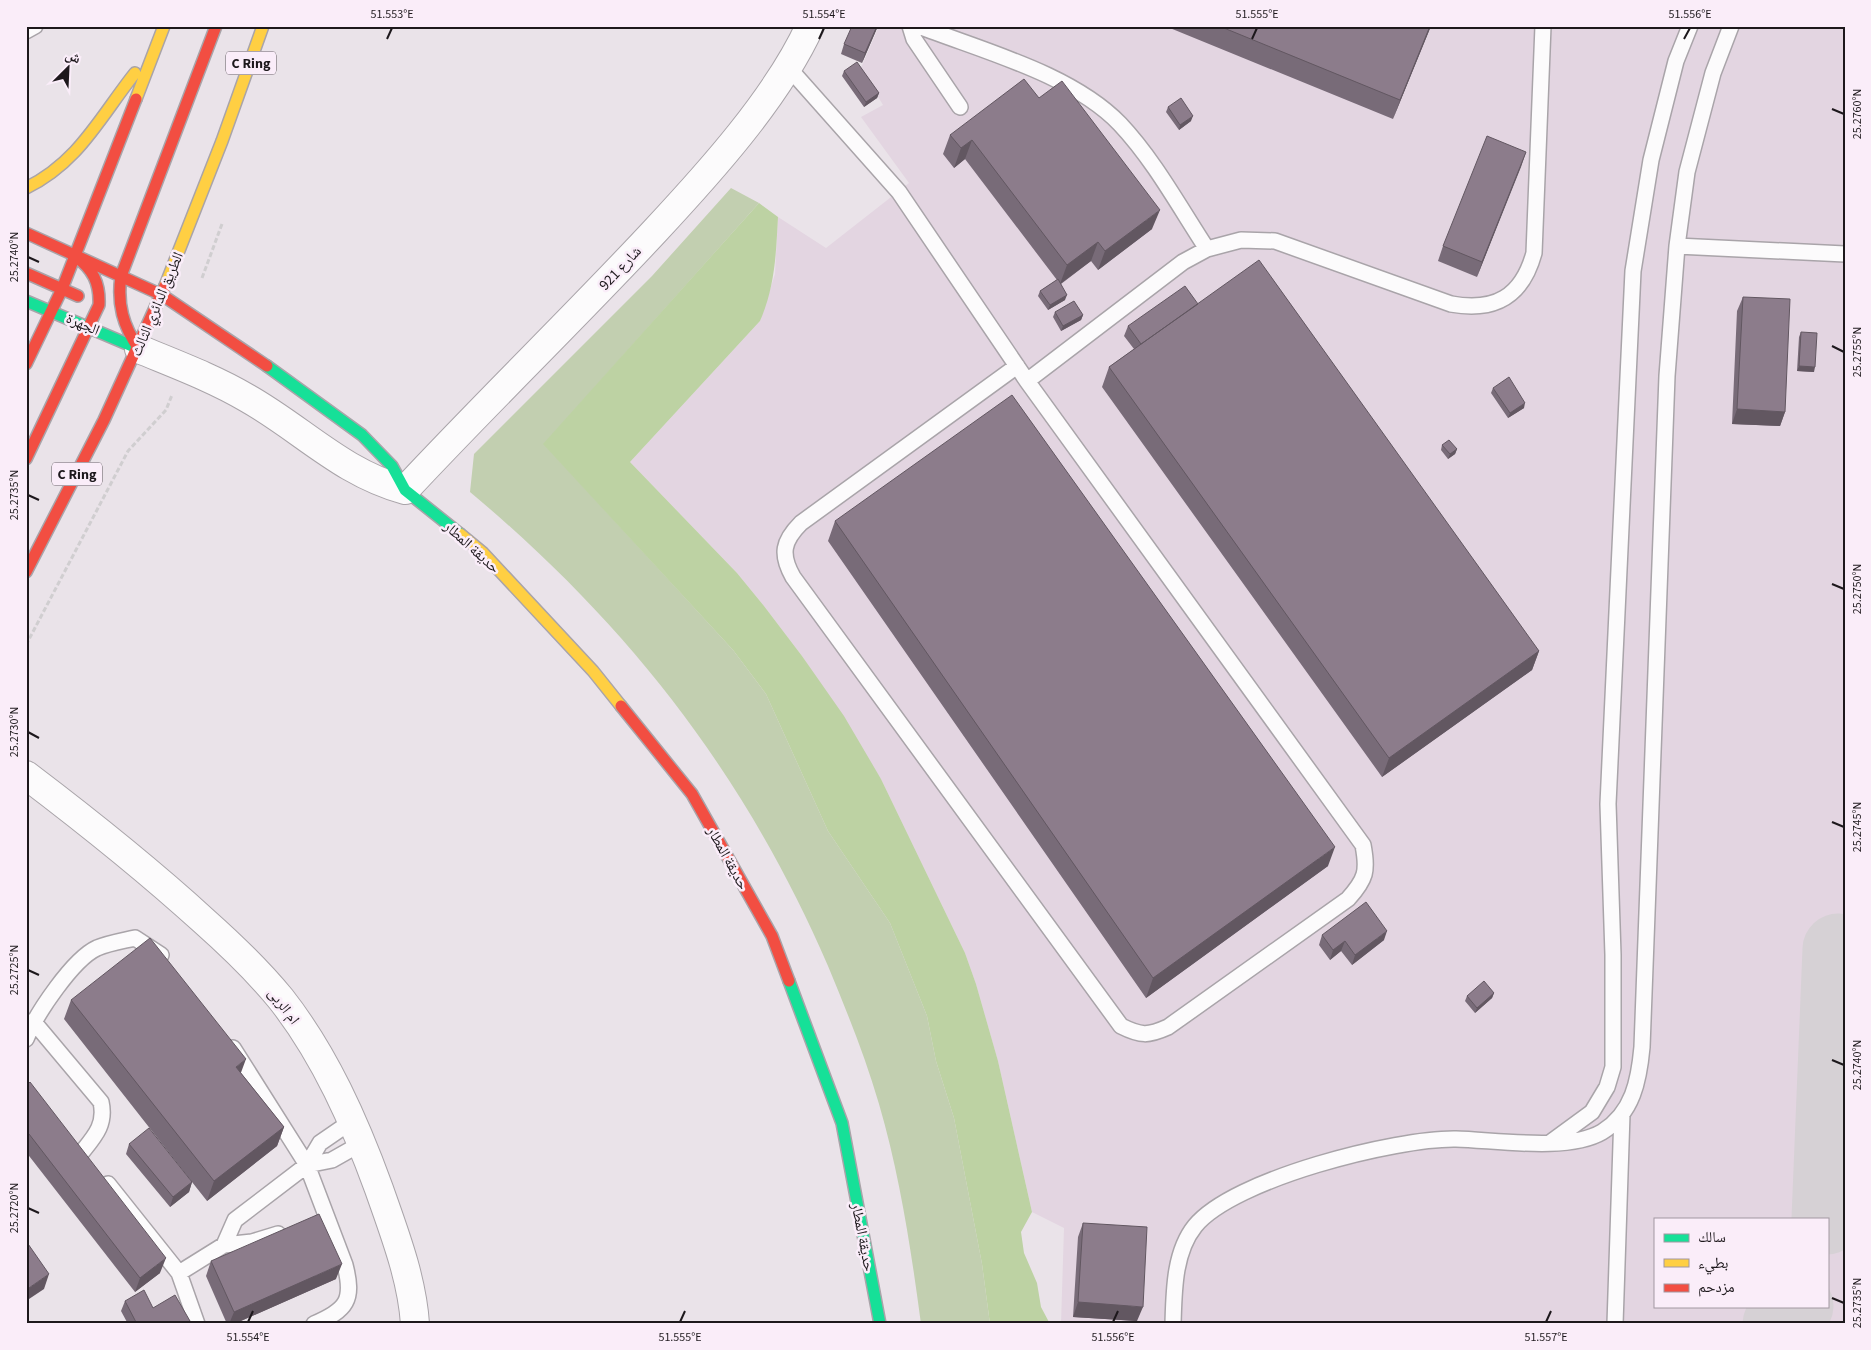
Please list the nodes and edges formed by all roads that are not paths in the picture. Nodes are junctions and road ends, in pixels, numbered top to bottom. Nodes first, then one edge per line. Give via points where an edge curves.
1 (35, 26) edge
2 (164, 26) edge
3 (216, 26) edge
4 (264, 26) edge
5 (810, 26) edge
6 (910, 26) edge
7 (919, 26) edge
8 (1543, 26) edge
9 (1690, 26) edge
10 (1731, 26) edge
11 (26, 31) edge
12 (153, 53) junction
13 (788, 67) junction
14 (960, 107) dead end
15 (26, 188) edge
16 (26, 233) edge
17 (1677, 246) junction
18 (1207, 249) junction
19 (1845, 254) edge
20 (75, 256) junction
21 (26, 273) edge
22 (121, 276) junction
23 (62, 288) junction
24 (162, 295) junction
25 (26, 301) edge
26 (99, 305) junction
27 (52, 311) junction
28 (130, 313) junction
29 (90, 327) junction
30 (139, 349) junction
31 (26, 364) edge
32 (1017, 366) junction
33 (1027, 381) junction
34 (26, 459) edge
35 (405, 490) junction
36 (26, 572) edge
37 (26, 775) edge
38 (172, 967) edge
39 (33, 1021) junction
40 (223, 1034) edge
41 (26, 1039) edge
42 (1622, 1114) junction
43 (357, 1132) junction
44 (70, 1137) edge
45 (1550, 1143) junction
46 (82, 1152) junction
47 (306, 1165) junction
48 (325, 1212) junction
49 (308, 1220) edge
50 (294, 1226) edge
51 (224, 1245) junction
52 (180, 1273) junction
53 (197, 1324) edge
54 (314, 1324) edge
55 (415, 1324) edge
56 (880, 1324) edge
57 (1173, 1324) edge
58 (1615, 1324) edge

1 - 11 lane
2 - 12 main road
3 - 22 main road
4 - 24 main road, الطريق الدائري الثالث / C Ring
5 - 13 street, شارع 921
6 - 14 lane via 914,39
7 - 18 lane via 1046,75 1085,96 1125,131 1147,158
8 - 18 lane via 1534,253 1529,270 1511,294 1486,306 1470,307 1451,304 1275,241 1241,240
9 - 45 lane via 1676,61 1651,160 1633,271 1608,804 1613,1067 1607,1087 1592,1112
10 - 17 lane via 1714,73 1687,172
12 - 15 main road via 76,154 55,172
12 - 20 main road
13 - 32 lane via 899,192
13 - 35 street, شارع 921 via 724,153 680,204
16 - 20 main road
17 - 19 lane
17 - 42 lane via 1666,376 1642,1047 1634,1094
18 - 33 lane via 1183,262
20 - 22 main road, حديقة المطار
20 - 23 main road
20 - 26 main road via 93,271 100,293
21 - 23 main road
22 - 24 main road, حديقة المطار
22 - 28 main road via 119,298
23 - 26 main road
23 - 27 main road
24 - 28 main road via 156,303
24 - 30 main road, الطريق الدائري الثالث / C Ring
24 - 35 main road, حديقة المطار via 253,355 362,435 392,466
25 - 27 main road, الجهرة
26 - 28 main road
26 - 29 main road
27 - 29 main road, الجهرة
27 - 31 main road
28 - 30 main road via 127,332
29 - 30 main road, الجهرة
29 - 34 main road
30 - 35 street, حديقة المطار via 248,398 350,468
30 - 36 main road, الطريق الدائري الثالث / C Ring
32 - 33 lane
32 - 33 lane via 802,523 790,534 785,548 786,563 1121,1026 1136,1034 1153,1034 1168,1027 1348,899 1361,884 1367,865 1363,845
35 - 56 main road, حديقة المطار via 483,553 593,671 692,794 772,936 842,1124
37 - 43 street, ام الربى via 121,848 234,949 281,999 321,1059
38 - 39 lane via 150,946 135,938 96,949 72,970
39 - 41 lane
39 - 46 lane via 101,1102 104,1114 100,1130
40 - 47 lane via 245,1064
42 - 45 lane via 1602,1132 1577,1142
42 - 58 lane
43 - 47 lane via 332,1160
43 - 47 lane via 320,1143
43 - 55 street, ام الربى via 394,1231 414,1303
44 - 46 lane
45 - 57 lane via 1454,1139 1389,1146 1330,1161 1233,1197 1196,1225 1186,1241 1177,1273
46 - 52 lane
47 - 48 lane
47 - 51 lane via 235,1220
48 - 49 lane
48 - 54 lane via 345,1265 349,1297 342,1309
50 - 51 lane via 252,1242
51 - 52 lane
52 - 53 lane

